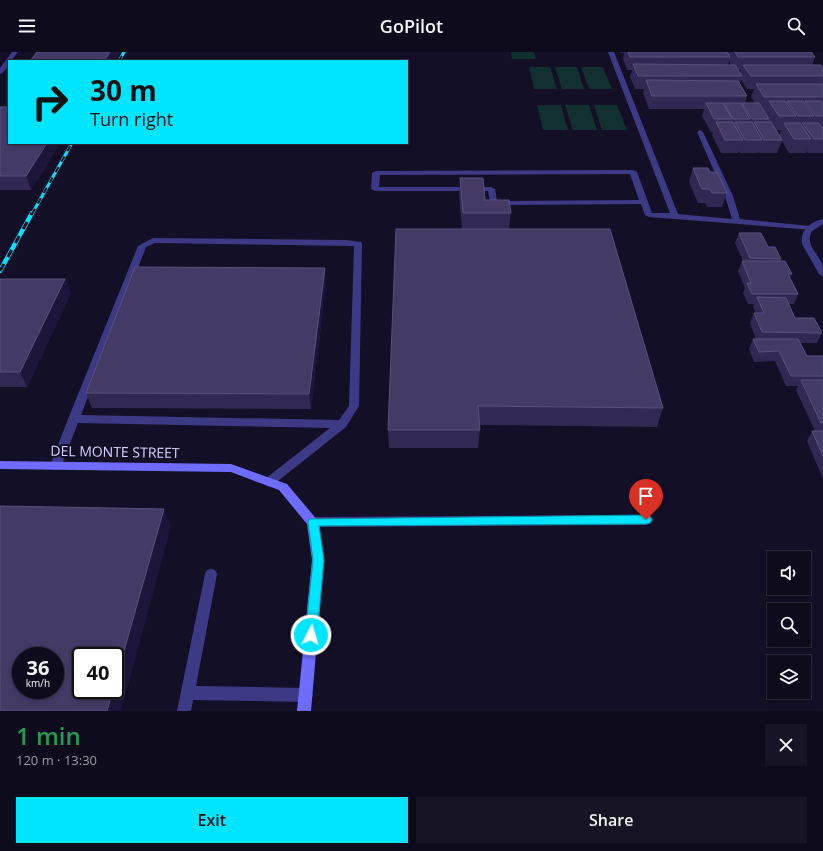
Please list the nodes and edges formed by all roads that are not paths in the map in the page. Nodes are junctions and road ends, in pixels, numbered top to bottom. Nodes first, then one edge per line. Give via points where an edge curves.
1 (611, 52) edge
2 (8, 61) edge
3 (0, 72) edge
4 (700, 132) dead end
5 (644, 202) junction
6 (675, 216) junction
7 (823, 221) edge
8 (737, 222) junction
9 (810, 228) junction
10 (823, 274) edge
11 (73, 419) junction
12 (342, 424) junction
13 (0, 465) edge
14 (56, 466) junction
15 (269, 482) junction
16 (646, 520) dead end
17 (313, 522) junction
18 (211, 574) dead end
19 (188, 693) junction
20 (306, 695) junction
21 (184, 711) edge
22 (304, 711) edge

1 - 6 street
2 - 3 street
4 - 8 street via 729,196
5 - 5 street via 633,172 376,173 375,189 491,189 494,203
5 - 6 street via 649,215
6 - 8 street
7 - 9 street
8 - 9 street
9 - 10 street via 804,238
11 - 12 street
11 - 12 street via 142,246 153,240 346,242 358,244 354,406
11 - 14 street
12 - 15 street
13 - 14 street, DEL MONTE STREET
14 - 15 street, DEL MONTE STREET via 230,468
15 - 17 street, DEL MONTE STREET via 284,487
16 - 17 street
17 - 20 street via 318,560
18 - 19 street
19 - 20 street
19 - 21 street
20 - 22 street

